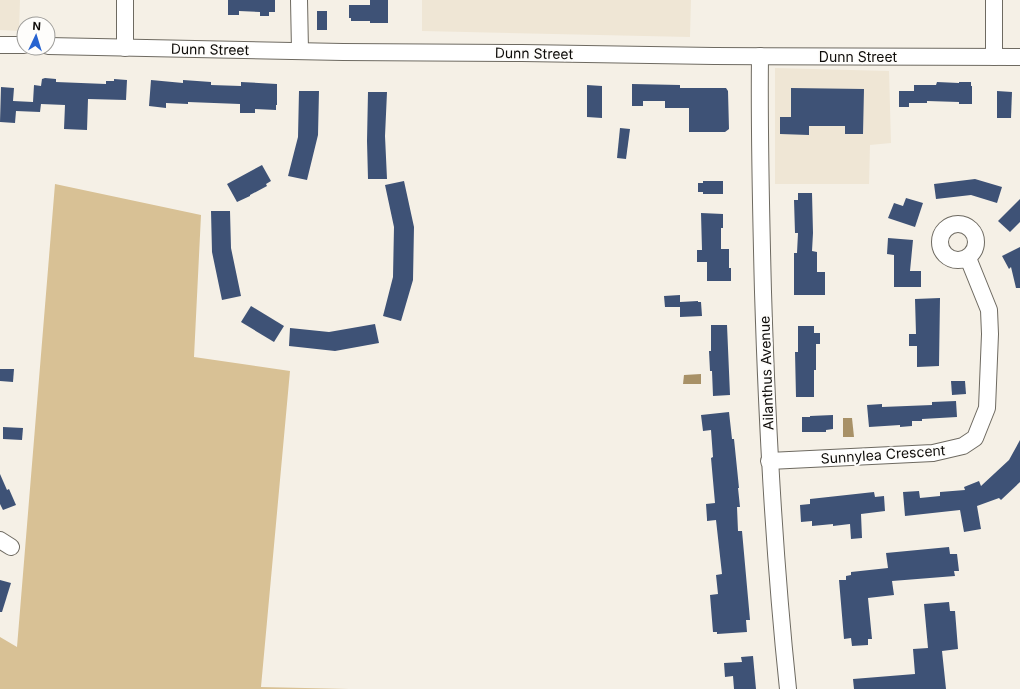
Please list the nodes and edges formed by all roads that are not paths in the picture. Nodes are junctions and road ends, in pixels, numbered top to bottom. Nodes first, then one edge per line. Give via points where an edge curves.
1 (125, 0) edge
2 (299, 0) edge
3 (994, 0) edge
4 (0, 45) edge
5 (16, 45) edge
6 (56, 46) edge
7 (125, 48) junction
8 (300, 50) junction
9 (760, 56) junction
10 (994, 57) junction
11 (1020, 57) edge
12 (968, 258) dead end
13 (769, 461) junction
14 (788, 689) edge

1 - 7 street
2 - 8 street
3 - 10 street
4 - 5 street
6 - 7 street, Dunn Street
7 - 8 street, Dunn Street
8 - 9 street, Dunn Street
9 - 10 street, Dunn Street
9 - 13 street, Ailanthus Avenue via 759,148
10 - 11 street, Dunn Street
12 - 13 street, Sunnylea Crescent via 989,310 990,334 987,408 975,438 963,446 933,453
13 - 14 street, Ailanthus Avenue

